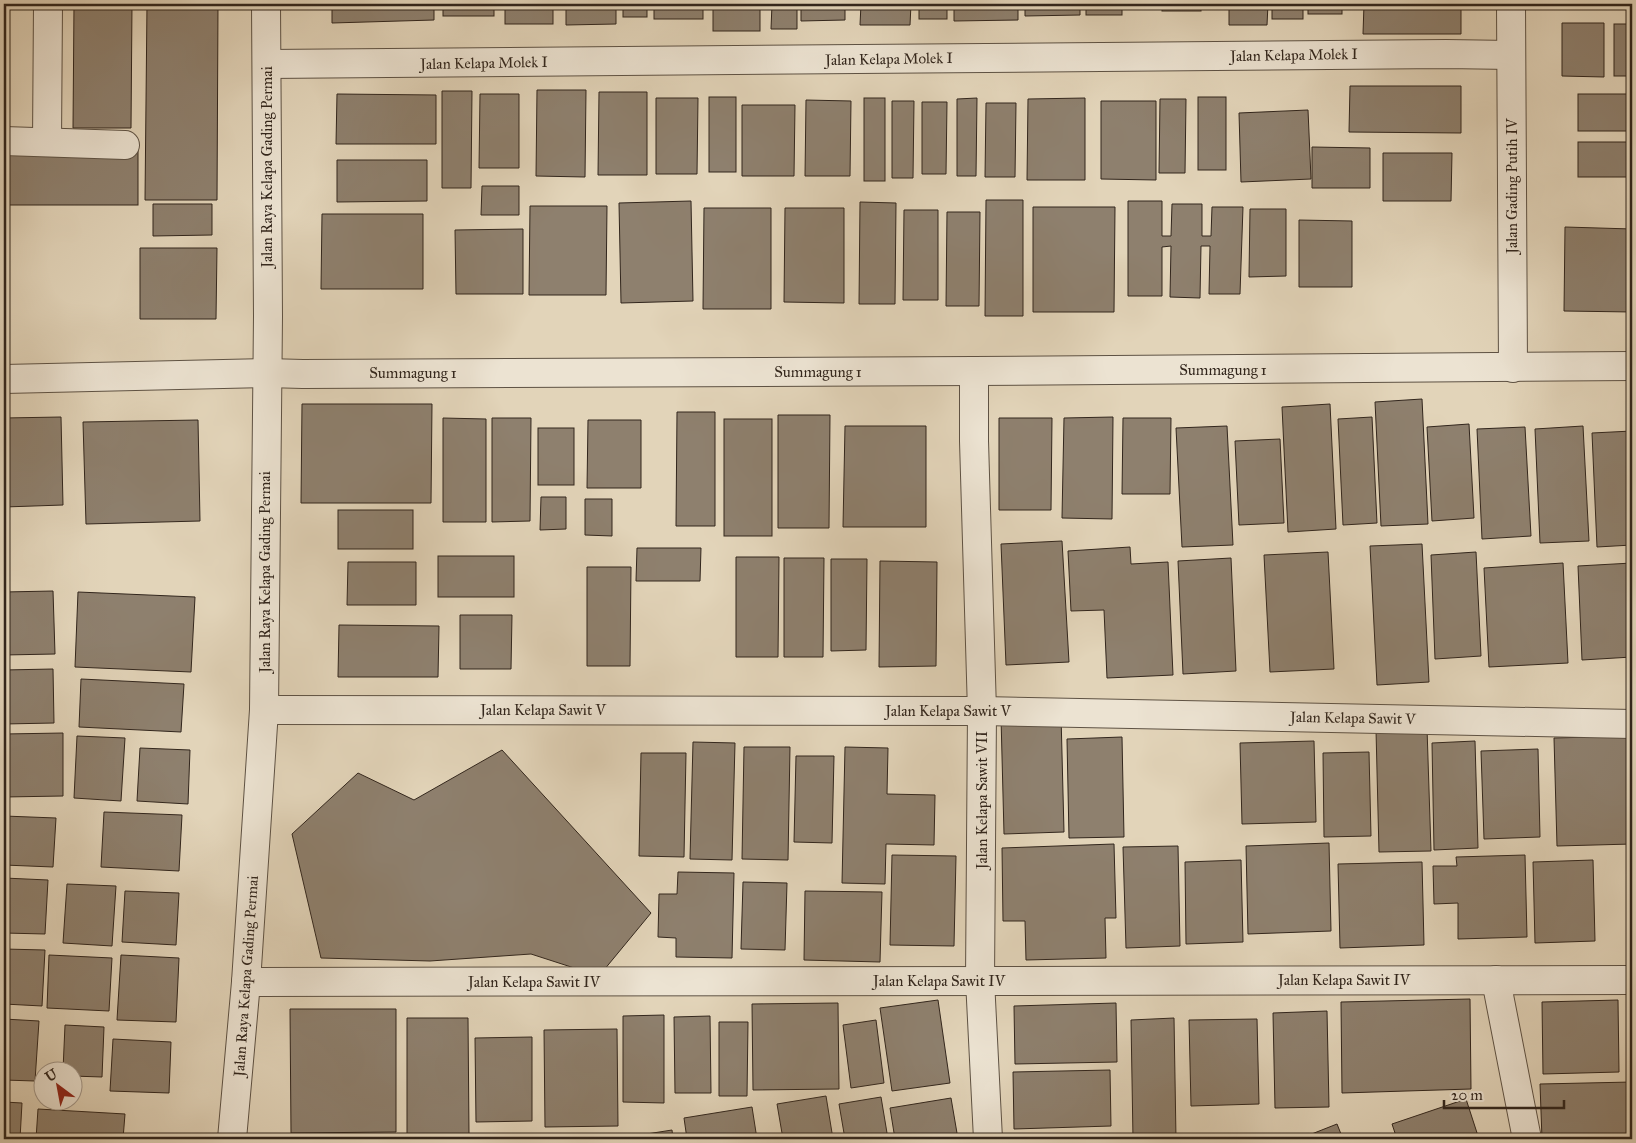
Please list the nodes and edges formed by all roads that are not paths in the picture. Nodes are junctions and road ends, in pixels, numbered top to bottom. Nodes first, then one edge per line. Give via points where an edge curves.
1 (48, 4) edge
2 (266, 4) edge
3 (1511, 4) edge
4 (1511, 55) junction
5 (267, 64) junction
6 (4, 141) edge
7 (47, 142) junction
8 (125, 145) dead end
9 (1632, 366) edge
10 (1513, 368) junction
11 (974, 371) junction
12 (267, 372) junction
13 (4, 379) edge
14 (264, 710) junction
15 (982, 711) junction
16 (1632, 724) edge
17 (980, 980) junction
18 (1496, 980) junction
19 (1632, 980) edge
20 (246, 982) junction
21 (232, 1139) edge
22 (988, 1139) edge
23 (1527, 1139) edge

1 - 7 street
2 - 5 street, Jalan Raya Kelapa Gading Permai
3 - 4 street, Jalan Gading Putih IV
4 - 5 street, Jalan Kelapa Molek I
4 - 10 street, Jalan Gading Putih IV
5 - 12 street, Jalan Raya Kelapa Gading Permai
6 - 7 street
7 - 8 street
9 - 10 street, Summagung 1
10 - 11 street, Summagung 1
11 - 12 street, Summagung 1
11 - 15 street, Jalan Kelapa Sawit VII
12 - 13 street, Summagung 1
12 - 14 street, Jalan Raya Kelapa Gading Permai
14 - 15 street, Jalan Kelapa Sawit V
14 - 20 street, Jalan Raya Kelapa Gading Permai
15 - 16 street, Jalan Kelapa Sawit V
15 - 17 street, Jalan Kelapa Sawit VII
17 - 18 street, Jalan Kelapa Sawit IV
17 - 20 street, Jalan Kelapa Sawit IV
17 - 22 street, Jalan Kelapa Sawit VII
18 - 19 street, Jalan Kelapa Sawit IV
18 - 23 street
20 - 21 street, Jalan Raya Kelapa Gading Permai

